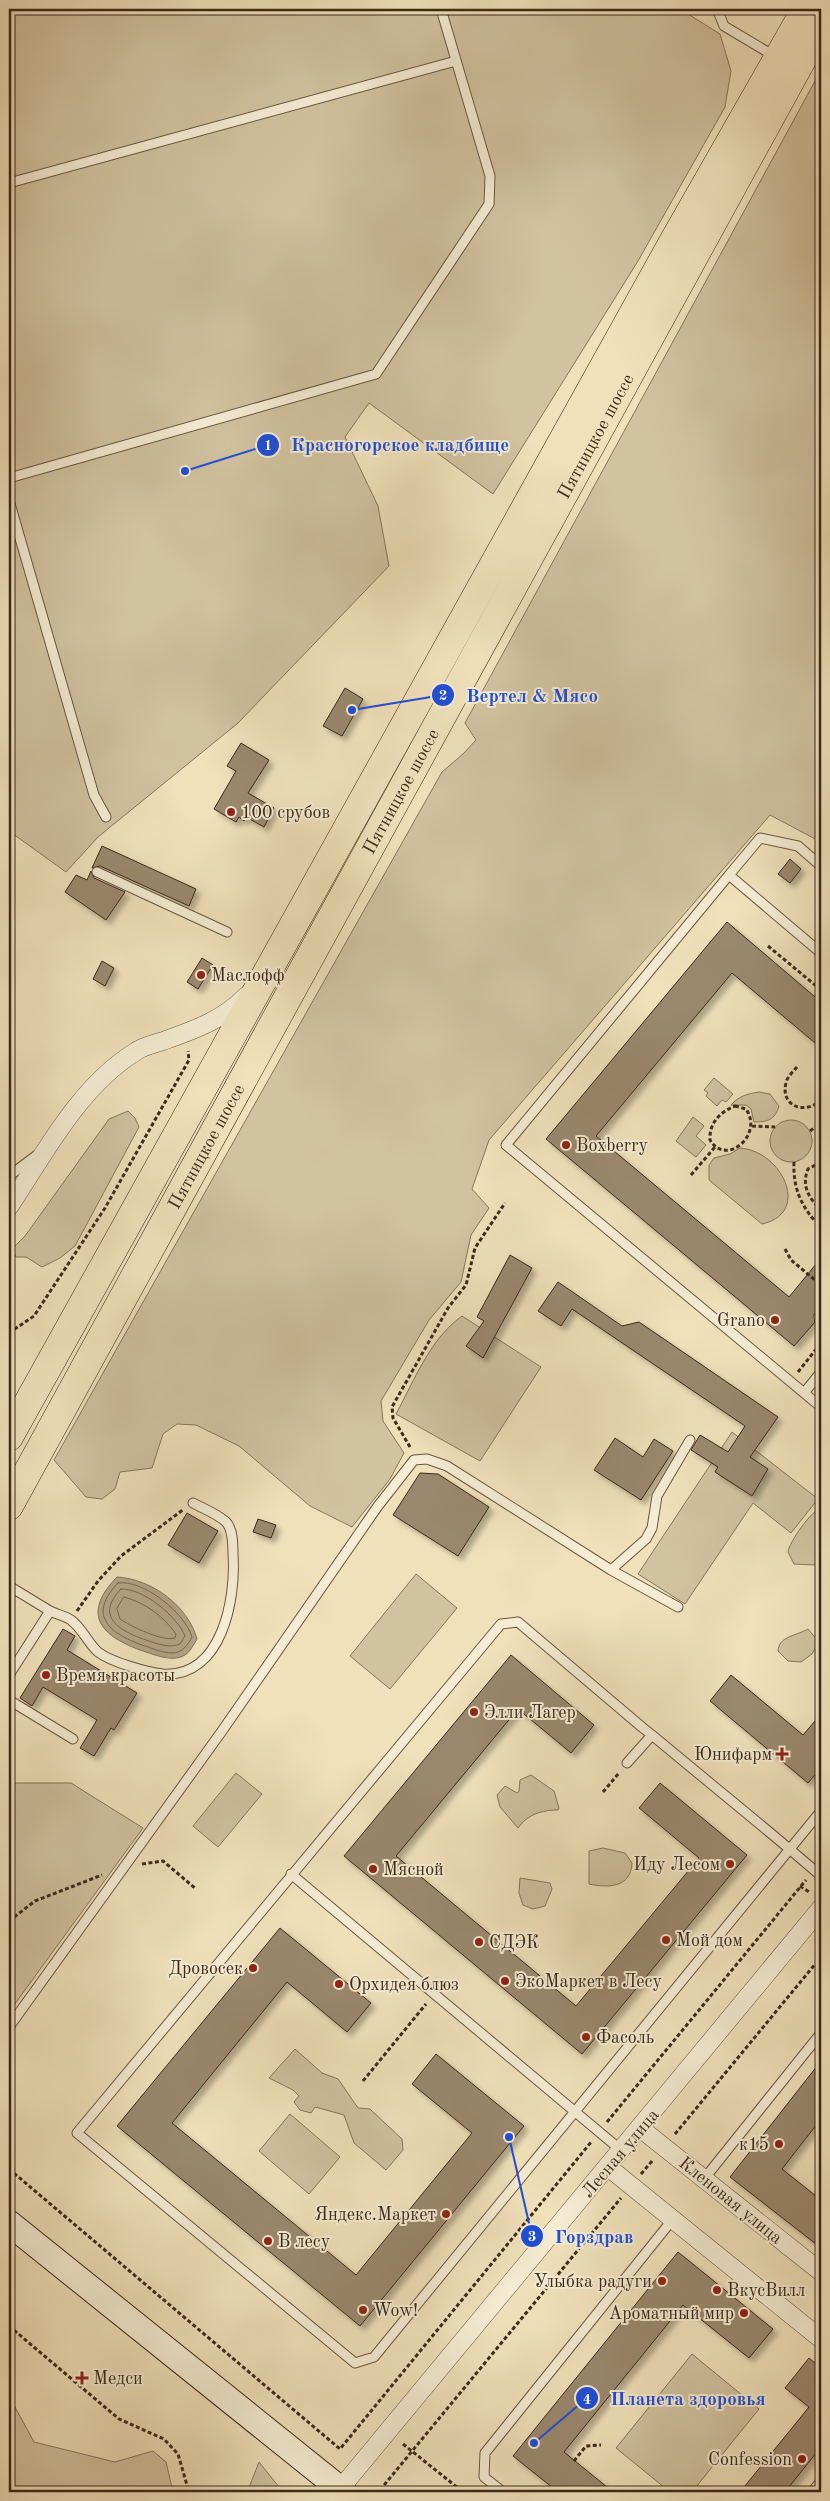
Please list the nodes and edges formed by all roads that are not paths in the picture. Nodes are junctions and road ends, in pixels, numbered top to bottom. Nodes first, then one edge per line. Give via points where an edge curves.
1 (441, 9) edge
2 (717, 9) edge
3 (806, 9) edge
4 (821, 25) edge
5 (778, 58) junction
6 (456, 60) junction
7 (9, 183) edge
8 (9, 478) edge
9 (9, 500) edge
10 (106, 817) dead end
11 (821, 866) edge
12 (97, 872) dead end
13 (730, 875) junction
14 (227, 932) dead end
15 (288, 938) junction
16 (821, 953) edge
17 (49, 1146) junction
18 (9, 1176) edge
19 (9, 1206) edge
20 (821, 1372) edge
21 (804, 1393) junction
22 (821, 1407) edge
23 (9, 1437) edge
24 (690, 1440) dead end
25 (193, 1503) road end
26 (9, 1506) edge
27 (611, 1570) junction
28 (9, 1586) edge
29 (678, 1607) dead end
30 (50, 1611) junction
31 (9, 1675) edge
32 (9, 1700) edge
33 (652, 1734) junction
34 (73, 1739) dead end
35 (628, 1763) road end
36 (821, 1811) edge
37 (789, 1850) junction
38 (818, 1873) edge
39 (291, 1874) junction
40 (821, 1908) edge
41 (9, 2027) edge
42 (821, 2033) edge
43 (574, 2111) junction
44 (640, 2128) junction
45 (622, 2151) junction
46 (608, 2167) junction
47 (704, 2179) junction
48 (672, 2219) junction
49 (9, 2223) edge
50 (821, 2272) edge
51 (821, 2339) edge
52 (821, 2481) edge
53 (342, 2491) edge
54 (503, 2492) edge
55 (812, 2492) edge

1 - 6 lane
2 - 5 lane via 724,26
3 - 5 main road, Пятницкое шоссе
4 - 26 main road, Пятницкое шоссе
5 - 15 main road, Пятницкое шоссе
6 - 7 lane
6 - 8 lane via 490,176 489,204 376,374
9 - 10 lane via 94,795
11 - 13 lane via 798,846 760,838
12 - 14 lane
13 - 16 lane
13 - 21 lane via 506,1145
15 - 17 street via 234,1009 216,1020 137,1050 114,1066 84,1096
15 - 23 main road, Пятницкое шоссе
17 - 18 lane
17 - 19 street
20 - 21 lane
21 - 22 lane
24 - 27 lane via 657,1496 652,1528 646,1539
25 - 30 lane via 226,1522 232,1537 235,1574 224,1631 195,1667 182,1673 163,1674 132,1667 98,1652 71,1619
27 - 29 lane
27 - 41 lane via 447,1466 427,1459 414,1460 378,1506 222,1731
28 - 30 lane
30 - 31 lane
32 - 34 lane
33 - 35 lane
33 - 37 lane
33 - 39 lane via 518,1622 501,1624
36 - 37 lane
37 - 38 lane
37 - 43 lane
39 - 43 lane
39 - 43 lane via 77,2132 84,2139 355,2363 374,2357
40 - 44 street, Лесная улица
42 - 47 lane
43 - 45 lane
44 - 45 street, Лесная улица
44 - 47 street, Кленовая улица
45 - 46 street, Лесная улица
46 - 48 street
46 - 53 street, Лесная улица
47 - 50 street, Кленовая улица
48 - 51 street
48 - 54 lane via 485,2453 484,2477
49 - 53 street
52 - 55 lane

